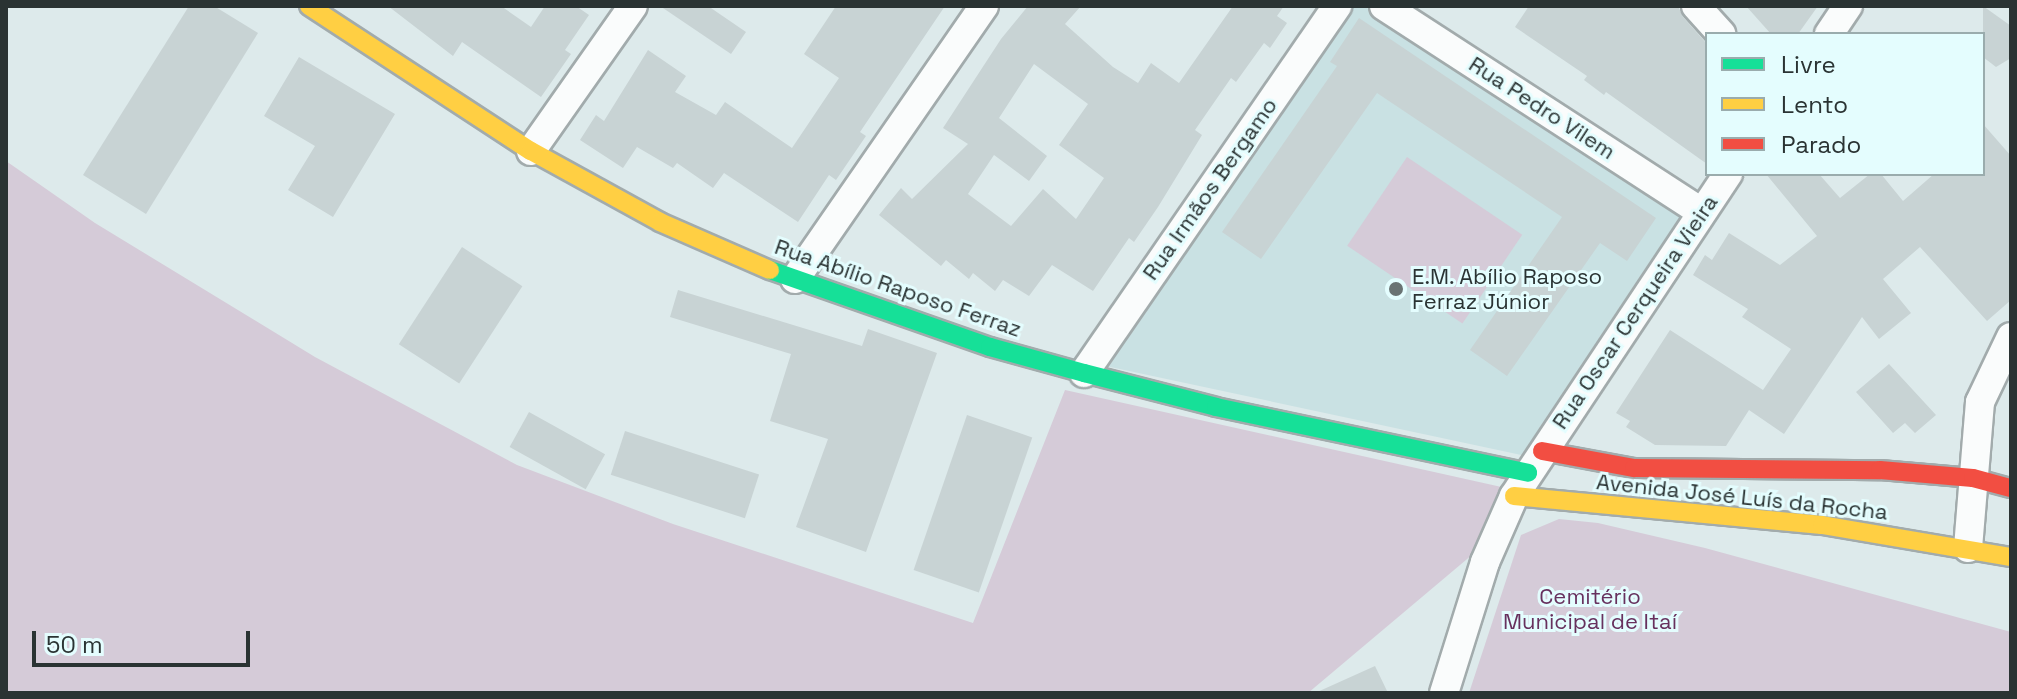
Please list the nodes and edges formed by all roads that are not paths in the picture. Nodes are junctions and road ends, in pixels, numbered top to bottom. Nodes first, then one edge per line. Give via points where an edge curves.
1 (309, 6) edge
2 (633, 6) edge
3 (984, 6) edge
4 (1337, 6) edge
5 (1384, 6) edge
6 (1696, 6) edge
7 (1848, 6) edge
8 (1719, 32) edge
9 (1830, 32) edge
10 (531, 151) junction
11 (1726, 176) edge
12 (1700, 211) junction
13 (795, 279) junction
14 (2011, 337) edge
15 (1084, 373) junction
16 (1528, 473) junction
17 (1973, 478) junction
18 (2011, 488) edge
19 (1968, 548) junction
20 (2011, 557) edge
21 (1444, 693) edge

1 - 10 street, Rua Abílio Raposo Ferraz
2 - 10 street
3 - 13 street
4 - 15 street, Rua Irmãos Bergamo
5 - 12 street, Rua Pedro Vilem
6 - 8 street
7 - 9 street
10 - 13 street, Rua Abílio Raposo Ferraz via 660,222
11 - 12 street, Rua Oscar Cerqueira Vieira
12 - 16 street, Rua Oscar Cerqueira Vieira
13 - 15 street, Rua Abílio Raposo Ferraz via 990,347
14 - 17 street via 1980,402
15 - 16 street, Rua Abílio Raposo Ferraz via 1216,407
16 - 17 street, Avenida José Luís da Rocha via 1634,468
16 - 19 street, Avenida José Luís da Rocha via 1655,512 1822,518
16 - 21 street, Rua Oscar Cerqueira Vieira via 1485,562
17 - 18 street, Avenida José Luís da Rocha
17 - 19 street
19 - 20 street, Avenida José Luís da Rocha

